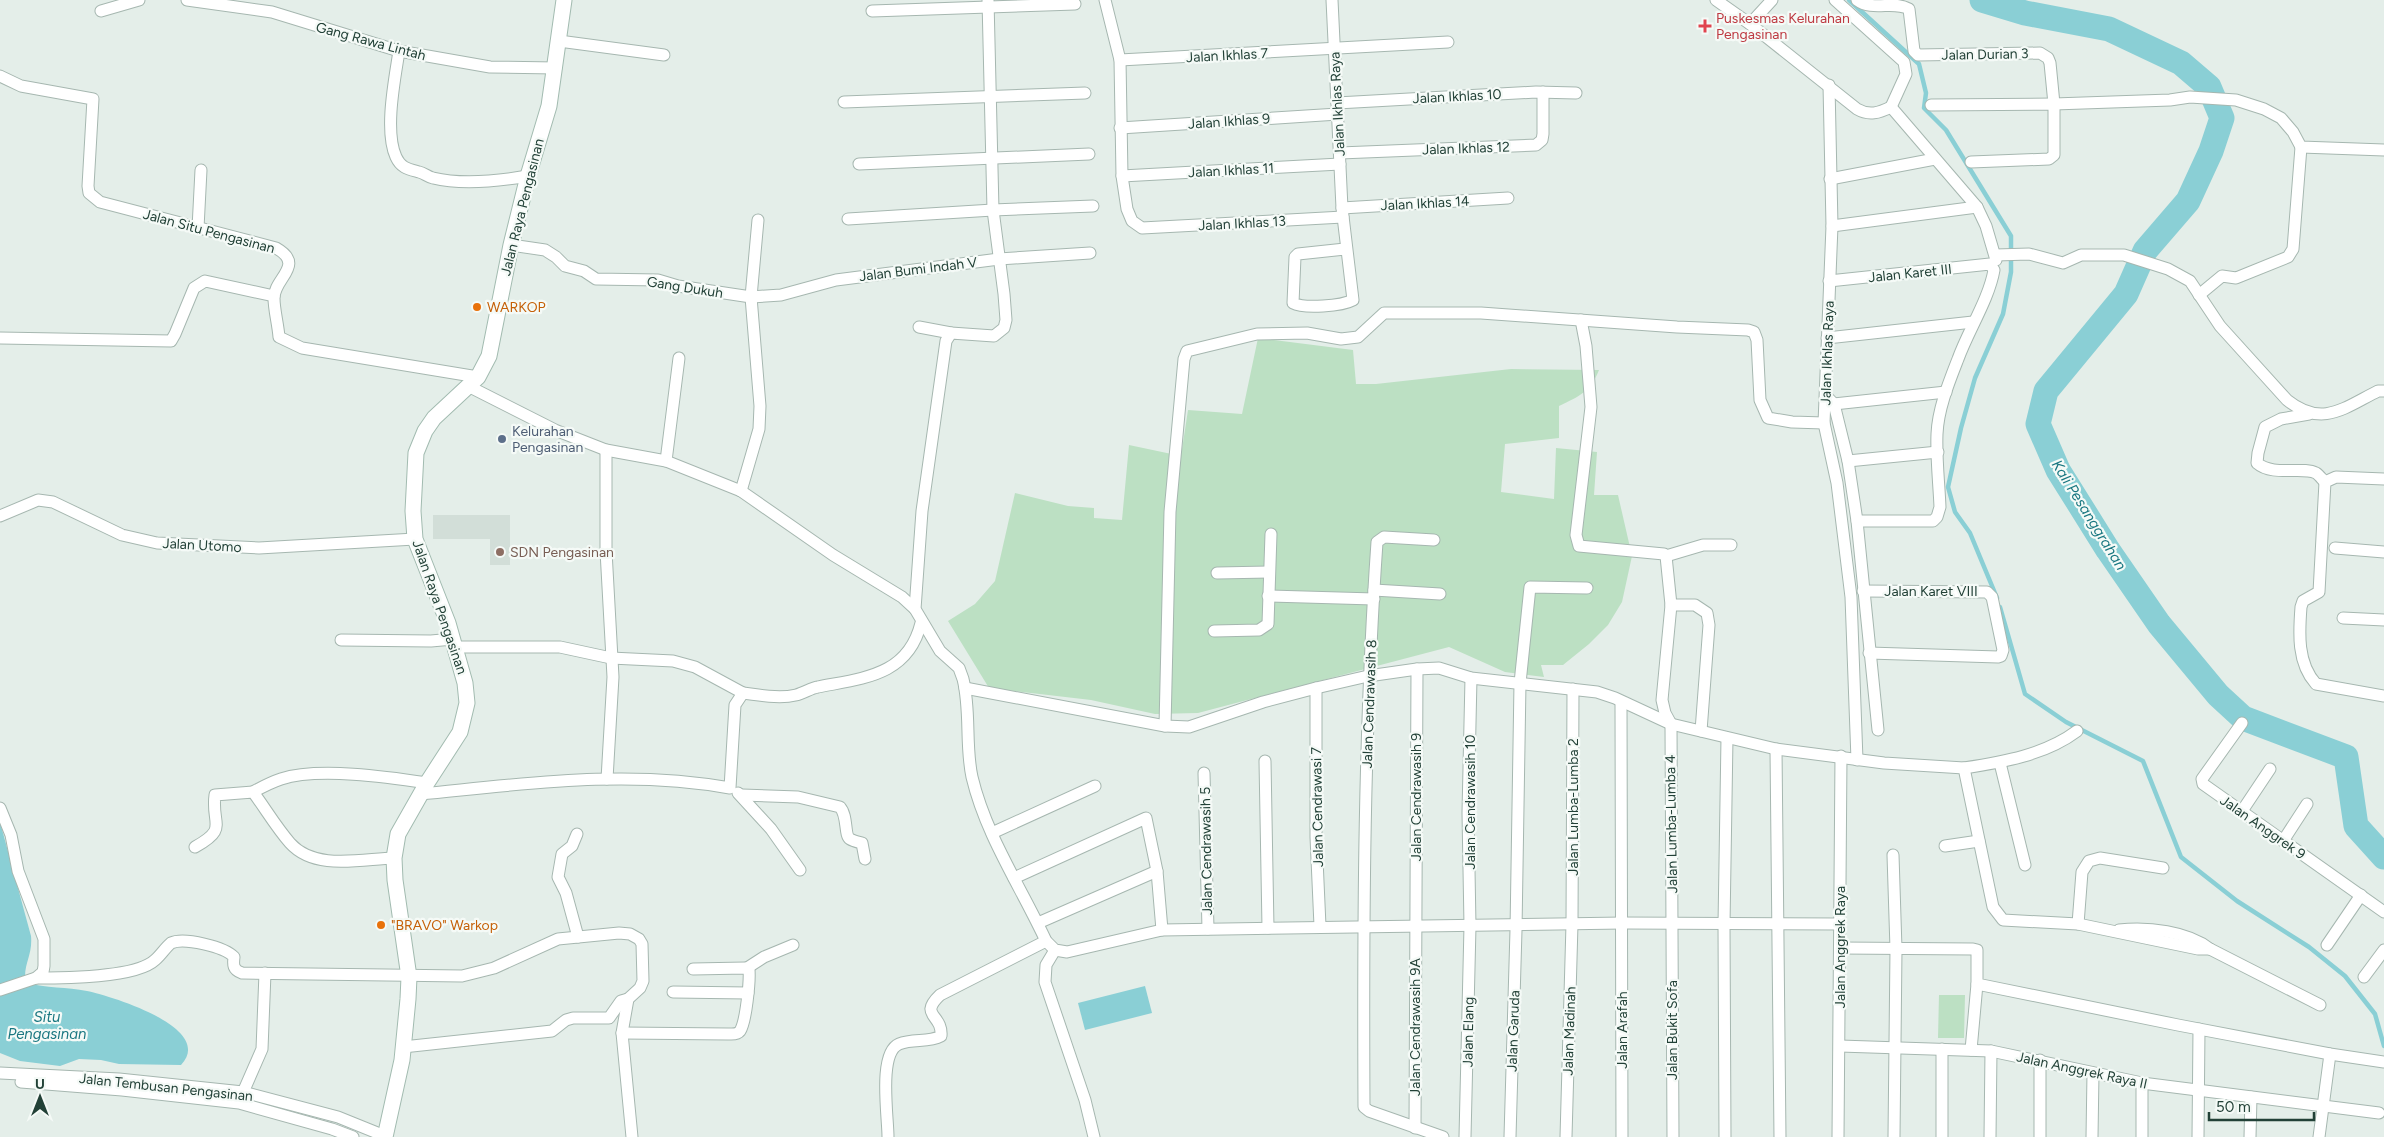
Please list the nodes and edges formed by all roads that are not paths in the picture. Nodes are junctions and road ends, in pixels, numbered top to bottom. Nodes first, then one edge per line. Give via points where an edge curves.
1 (138, 0) edge
2 (187, 0) edge
3 (564, 0) edge
4 (1105, 0) edge
5 (1332, 0) edge
6 (1716, 0) edge
7 (1772, 0) edge
8 (1835, 0) edge
9 (1857, 0) edge
10 (988, 4) edge
11 (1075, 4) dead end
12 (101, 11) dead end
13 (872, 11) dead end
14 (1750, 24) junction
15 (559, 40) junction
16 (1448, 42) dead end
17 (1333, 49) junction
18 (399, 51) junction
19 (664, 55) dead end
20 (1120, 60) junction
21 (556, 68) junction
22 (0, 76) edge
23 (1830, 85) junction
24 (1543, 92) junction
25 (1085, 93) dead end
26 (1576, 93) dead end
27 (991, 97) junction
28 (844, 102) dead end
29 (2054, 104) junction
30 (1931, 106) dead end
31 (1891, 107) junction
32 (1338, 108) junction
33 (1120, 128) junction
34 (2301, 147) junction
35 (2384, 150) edge
36 (1089, 154) dead end
37 (1340, 159) junction
38 (1935, 159) junction
39 (992, 160) junction
40 (1972, 162) dead end
41 (859, 164) dead end
42 (201, 170) dead end
43 (528, 176) junction
44 (1122, 176) junction
45 (1830, 178) junction
46 (1508, 198) dead end
47 (1093, 206) dead end
48 (1977, 207) junction
49 (993, 210) junction
50 (1342, 212) junction
51 (848, 219) dead end
52 (758, 220) dead end
53 (1832, 226) junction
54 (198, 228) junction
55 (511, 245) junction
56 (1346, 250) junction
57 (1090, 253) dead end
58 (999, 259) junction
59 (1996, 259) junction
60 (836, 280) joint
61 (1829, 281) junction
62 (2199, 295) junction
63 (274, 296) junction
64 (751, 297) junction
65 (1580, 320) junction
66 (1973, 322) junction
67 (919, 327) dead end
68 (951, 333) junction
69 (0, 338) edge
70 (1827, 338) junction
71 (679, 358) dead end
72 (474, 382) junction
73 (2384, 391) edge
74 (1946, 392) junction
75 (1830, 400) junction
76 (2310, 414) junction
77 (1824, 423) junction
78 (606, 450) junction
79 (1938, 452) junction
80 (666, 461) junction
81 (1848, 461) junction
82 (2384, 479) edge
83 (2325, 482) junction
84 (741, 491) junction
85 (0, 516) edge
86 (1857, 521) junction
87 (1271, 534) dead end
88 (415, 539) junction
89 (1434, 540) dead end
90 (1731, 544) dead end
91 (2335, 548) dead end
92 (2384, 552) edge
93 (1666, 556) junction
94 (1269, 572) junction
95 (1217, 574) dead end
96 (1587, 588) dead end
97 (1863, 591) junction
98 (1374, 594) junction
99 (1440, 594) dead end
100 (1268, 596) junction
101 (1671, 605) junction
102 (915, 610) junction
103 (2343, 618) dead end
104 (2384, 620) edge
105 (923, 626) junction
106 (1214, 631) dead end
107 (341, 640) dead end
108 (454, 643) junction
109 (1869, 653) junction
110 (611, 658) junction
111 (1417, 669) junction
112 (1368, 676) junction
113 (1471, 678) junction
114 (1520, 683) junction
115 (965, 688) junction
116 (1316, 688) junction
117 (1573, 689) junction
118 (743, 693) junction
119 (2384, 696) edge
120 (1621, 702) junction
121 (2242, 723) dead end
122 (1670, 724) junction
123 (1166, 726) junction
124 (1878, 730) dead end
125 (1701, 731) junction
126 (2077, 731) dead end
127 (1727, 738) junction
128 (1776, 749) junction
129 (1841, 756) junction
130 (1857, 760) junction
131 (1265, 761) dead end
132 (2000, 763) junction
133 (1964, 768) junction
134 (2270, 769) dead end
135 (1204, 773) dead end
136 (608, 778) junction
137 (1095, 786) dead end
138 (424, 788) junction
139 (730, 788) junction
140 (253, 792) junction
141 (742, 795) junction
142 (2307, 804) dead end
143 (0, 808) edge
144 (2242, 811) junction
145 (992, 833) junction
146 (577, 834) dead end
147 (1979, 841) junction
148 (2283, 841) junction
149 (1945, 846) dead end
150 (195, 847) dead end
151 (1893, 855) dead end
152 (394, 858) junction
153 (865, 859) dead end
154 (2025, 865) dead end
155 (2163, 868) dead end
156 (800, 870) dead end
157 (1157, 871) junction
158 (1014, 878) junction
159 (2361, 895) junction
160 (2384, 912) edge
161 (1038, 923) junction
162 (1672, 923) junction
163 (1572, 924) junction
164 (1622, 924) junction
165 (1779, 924) junction
166 (1840, 924) junction
167 (2078, 924) junction
168 (1516, 925) junction
169 (1724, 925) junction
170 (1320, 926) junction
171 (1363, 926) junction
172 (1415, 926) junction
173 (1470, 926) junction
174 (1268, 928) junction
175 (1208, 929) junction
176 (1162, 930) junction
177 (578, 937) junction
178 (1046, 941) junction
179 (793, 945) dead end
180 (2327, 945) dead end
181 (1840, 948) junction
182 (1896, 949) junction
183 (1055, 950) junction
184 (2384, 950) edge
185 (747, 968) junction
186 (693, 969) dead end
187 (264, 973) junction
188 (409, 977) junction
189 (2364, 977) dead end
190 (31, 980) junction
191 (1977, 984) junction
192 (0, 990) edge
193 (673, 992) dead end
194 (748, 993) junction
195 (628, 999) junction
196 (2320, 1005) dead end
197 (2199, 1028) junction
198 (622, 1033) junction
199 (1840, 1046) junction
200 (403, 1047) junction
201 (1895, 1047) junction
202 (1942, 1049) junction
203 (1971, 1050) junction
204 (1991, 1051) junction
205 (2330, 1054) junction
206 (2040, 1060) junction
207 (2383, 1062) edge
208 (0, 1073) edge
209 (2093, 1073) junction
210 (0, 1081) edge
211 (2142, 1083) junction
212 (2198, 1090) junction
213 (241, 1097) junction
214 (2251, 1097) junction
215 (2324, 1104) junction
216 (2379, 1112) dead end
217 (1415, 1128) junction
218 (353, 1137) edge
219 (385, 1137) edge
220 (632, 1137) edge
221 (888, 1137) edge
222 (1094, 1137) edge
223 (1443, 1137) edge
224 (1465, 1137) edge
225 (1510, 1137) edge
226 (1566, 1137) edge
227 (1622, 1137) edge
228 (1673, 1137) edge
229 (1725, 1137) edge
230 (1780, 1137) edge
231 (1838, 1137) edge
232 (1894, 1137) edge
233 (1942, 1137) edge
234 (1990, 1137) edge
235 (2040, 1137) edge
236 (2092, 1137) edge
237 (2142, 1137) edge
238 (2198, 1137) edge
239 (2250, 1137) edge
240 (2319, 1137) edge

1 - 12 street
2 - 18 street, Gang Rawa Lintah via 272,12
3 - 15 main road, Jalan Raya Pengasinan
4 - 20 street
5 - 17 street, Jalan Ikhlas Raya
6 - 14 street
7 - 14 street
8 - 31 street via 1904,62 1906,74
9 - 29 street, Jalan Durian 3 via 1871,6 1896,4 1906,7 1911,14 1913,45 1918,55 2040,54 2048,58
10 - 11 street
10 - 13 street
10 - 27 street
14 - 23 street
15 - 19 street
15 - 21 main road, Jalan Raya Pengasinan
16 - 17 street, Jalan Ikhlas 7
17 - 20 street, Jalan Ikhlas 7
17 - 32 street, Jalan Ikhlas Raya
18 - 21 street, Gang Rawa Lintah via 490,67
18 - 43 street via 391,106 393,150 399,163 409,171 422,172 435,179 494,181
20 - 33 street
21 - 43 main road, Jalan Raya Pengasinan via 546,118
22 - 54 street, Jalan Situ Pengasinan via 21,86 93,99 89,193 100,202
23 - 31 street via 1862,111 1872,114
23 - 45 street, Jalan Ikhlas Raya
24 - 26 street, Jalan Ikhlas 10
24 - 32 street, Jalan Ikhlas 10
24 - 37 street, Jalan Ikhlas 12 via 1543,134 1536,145
25 - 27 street
27 - 28 street
27 - 39 street
29 - 30 street
29 - 34 street via 2190,97 2236,100 2281,118 2294,132
29 - 40 street via 2054,155 2049,160
31 - 38 street
32 - 33 street, Jalan Ikhlas 9
32 - 37 street, Jalan Ikhlas Raya
33 - 44 street
34 - 35 street
34 - 62 street via 2293,249 2288,257 2236,278 2222,276
36 - 39 street
37 - 44 street, Jalan Ikhlas 11
37 - 50 street, Jalan Ikhlas Raya
38 - 45 street
38 - 48 street
39 - 41 street
39 - 49 street
42 - 54 street
43 - 55 main road, Jalan Raya Pengasinan
44 - 50 street, Jalan Ikhlas 13 via 1127,209 1132,221 1142,228
45 - 53 street, Jalan Ikhlas Raya
46 - 50 street, Jalan Ikhlas 14
47 - 49 street
48 - 53 street
48 - 59 street
49 - 51 street
49 - 58 street
50 - 56 street, Jalan Ikhlas Raya
52 - 64 street
53 - 61 street, Jalan Ikhlas Raya
54 - 63 street, Jalan Situ Pengasinan via 283,252 289,260 287,270
55 - 64 street, Gang Dukuh via 545,250 566,266 584,271 596,279 658,280
55 - 72 main road, Jalan Raya Pengasinan via 489,356
56 - 56 street, Jalan Ikhlas Raya via 1298,254 1295,257 1293,303 1312,306 1353,300
57 - 58 street, Jalan Bumi Indah V
58 - 60 street, Jalan Bumi Indah V
58 - 68 street via 1006,320 1004,328 994,336
59 - 61 street, Jalan Karet III
59 - 62 street, Jalan Karet III via 2029,254 2063,263 2081,255 2124,255 2158,265 2190,281
59 - 66 street via 1992,282
60 - 64 street, Gang Dukuh via 782,295
61 - 70 street, Jalan Ikhlas Raya
62 - 76 street, Jalan Karet III via 2220,326 2287,400
63 - 69 street via 205,282 194,288 171,341
63 - 72 street via 279,337 302,348
64 - 84 street via 759,429
65 - 77 street via 1754,332 1760,400 1768,418
65 - 93 street via 1586,346 1591,407 1576,536 1579,546
65 - 123 street via 1481,313 1384,313 1358,337 1341,339 1306,334 1257,334 1187,351 1170,512
66 - 70 street
66 - 74 street
67 - 68 street
68 - 102 street via 946,341 929,456
70 - 75 street, Jalan Ikhlas Raya
71 - 80 street
72 - 78 street via 555,430
72 - 88 main road, Jalan Raya Pengasinan via 434,418 418,444 413,511
73 - 76 street via 2338,412
74 - 75 street
74 - 79 street via 1937,432
75 - 77 street, Jalan Ikhlas Raya
75 - 81 street
76 - 83 street via 2265,427 2257,463 2274,470 2316,473
77 - 130 street, Jalan Ikhlas Raya via 1837,483 1851,597
78 - 80 street
78 - 110 street
79 - 81 street
79 - 86 street via 1940,507 1933,521
80 - 84 street
81 - 86 street
82 - 83 street via 2336,476
83 - 119 street via 2319,592 2303,601 2301,607 2300,642 2304,667 2316,684
84 - 102 street via 833,555 902,597
85 - 88 street, Jalan Utomo via 38,500 53,502 122,535 157,543 258,548
86 - 97 street
87 - 94 street
88 - 108 main road, Jalan Raya Pengasinan
89 - 98 street, Jalan Cendrawasih 8 via 1384,537 1377,542
90 - 93 street via 1704,545
91 - 92 street
93 - 101 street, Jalan Lumba-Lumba 4
94 - 95 street
94 - 100 street
96 - 114 street, Jalan Garuda via 1530,587
97 - 109 street
97 - 109 street, Jalan Karet VIII via 1987,592 1992,597 2003,650 1998,657
98 - 99 street
98 - 100 street
98 - 112 street, Jalan Cendrawasih 8
100 - 106 street via 1268,624 1264,628
101 - 122 street, Jalan Lumba-Lumba 4 via 1662,694 1664,713
101 - 125 street via 1695,605 1707,613 1709,625
102 - 105 street
103 - 104 street
105 - 115 street via 940,651 959,668
105 - 118 street via 918,637 892,668 863,680 816,687 795,695 773,697
107 - 108 street
108 - 110 street via 560,648
108 - 138 main road, Jalan Raya Pengasinan via 466,683 464,720 449,752
109 - 124 street
110 - 118 street via 673,661 695,667
110 - 136 street
111 - 112 street
111 - 113 street via 1450,670
111 - 172 street, Jalan Cendrawasih 9
112 - 116 street
112 - 171 street, Jalan Cendrawasih 8
113 - 114 street
113 - 173 street, Jalan Cendrawasih 10
114 - 117 street
114 - 168 street, Jalan Garuda
115 - 123 street
115 - 145 street via 972,776
116 - 123 street via 1189,727
116 - 170 street, Jalan Cendrawasi 7 via 1316,837
117 - 120 street via 1597,692
117 - 163 street, Jalan Lumba-Lumba 2
118 - 139 street via 735,706
120 - 122 street
120 - 164 street, Jalan Arafah
121 - 144 street, Jalan Anggrek 9 via 2202,779 2202,784
122 - 125 street
122 - 162 street, Jalan Lumba-Lumba 4
125 - 127 street
126 - 132 street via 2040,751
127 - 128 street
127 - 169 street
128 - 129 street
128 - 165 street
129 - 130 street
129 - 166 street, Jalan Anggrek Raya
130 - 133 street
131 - 174 street
132 - 133 street
132 - 154 street
133 - 147 street
134 - 144 street
135 - 175 street, Jalan Cendrawasih 5
136 - 138 street
136 - 139 street via 700,783
137 - 145 street
138 - 140 street via 374,776 302,775 282,779
138 - 152 main road, Jalan Raya Pengasinan via 401,828
139 - 141 street
140 - 150 street via 215,794 216,832
140 - 152 street via 289,842 310,857 333,861
141 - 153 street via 798,797 840,807 846,819 847,836 862,844
141 - 156 street
142 - 148 street
143 - 190 street via 11,835 18,871 44,939 44,970
144 - 148 street, Jalan Anggrek 9
145 - 158 street
146 - 177 street via 572,846 562,854 558,877 566,893
147 - 149 street
147 - 167 street via 1993,907 2003,920
148 - 159 street, Jalan Anggrek 9
151 - 182 street
152 - 188 main road, Jalan Raya Pengasinan
155 - 167 street via 2100,858 2089,861 2082,872
157 - 158 street via 1146,818
157 - 161 street
157 - 176 street
158 - 161 street
159 - 160 street, Jalan Anggrek 9
159 - 180 street
161 - 178 street
162 - 164 street
162 - 169 street
162 - 228 street, Jalan Bukit Sofa
163 - 164 street
163 - 168 street
163 - 226 street, Jalan Madinah
164 - 227 street, Jalan Arafah
165 - 166 street
165 - 169 street
165 - 230 street
166 - 181 street, Jalan Anggrek Raya
167 - 196 street via 2210,949
168 - 173 street
168 - 225 street, Jalan Garuda
169 - 229 street
170 - 171 street
170 - 174 street
171 - 172 street
171 - 217 street, Jalan Cendrawasih 8 via 1364,1107
172 - 173 street
172 - 217 street, Jalan Cendrawasih 9A
173 - 224 street, Jalan Elang
174 - 175 street
175 - 176 street
176 - 183 street via 1067,952
177 - 188 street via 558,939 494,968 462,976
177 - 195 street via 619,933 640,939 643,980 640,988
178 - 183 street
178 - 221 street via 940,995 930,1005 930,1010 942,1028 941,1036 892,1049 886,1076
179 - 185 street
181 - 182 street
181 - 199 street, Jalan Anggrek Raya
182 - 191 street via 1977,950
182 - 201 street
183 - 222 street via 1046,965 1045,982 1085,1100
184 - 189 street
185 - 186 street
185 - 194 street
187 - 188 street
187 - 190 street via 236,971 234,957 228,951 189,941 175,941 154,961 130,971
187 - 213 street via 262,1049
188 - 200 main road, Jalan Raya Pengasinan
190 - 192 street
191 - 197 street
191 - 203 street
193 - 194 street
194 - 198 street via 740,1031 736,1034
195 - 198 street
195 - 200 street via 621,1001 609,1018 573,1018 552,1031
197 - 205 street
197 - 212 street
198 - 220 street
199 - 201 street, Jalan Anggrek Raya II
199 - 231 street, Jalan Anggrek Raya
200 - 219 main road, Jalan Raya Pengasinan
201 - 202 street, Jalan Anggrek Raya II
201 - 232 street
202 - 203 street, Jalan Anggrek Raya II
202 - 233 street
203 - 204 street, Jalan Anggrek Raya II
204 - 206 street, Jalan Anggrek Raya II
204 - 234 street
205 - 207 street
205 - 215 street
206 - 209 street, Jalan Anggrek Raya II
206 - 235 street
208 - 213 street, Jalan Tembusan Pengasinan via 119,1079
209 - 211 street, Jalan Anggrek Raya II
209 - 236 street
210 - 213 street, Jalan Tembusan Pengasinan
211 - 212 street, Jalan Anggrek Raya II
211 - 237 street
212 - 214 street, Jalan Anggrek Raya II
212 - 238 street
213 - 218 street, Jalan Tembusan Pengasinan
213 - 219 street, Jalan Tembusan Pengasinan via 338,1117
214 - 215 street, Jalan Anggrek Raya II
214 - 239 street
215 - 216 street, Jalan Anggrek Raya II
215 - 240 street
217 - 223 street

